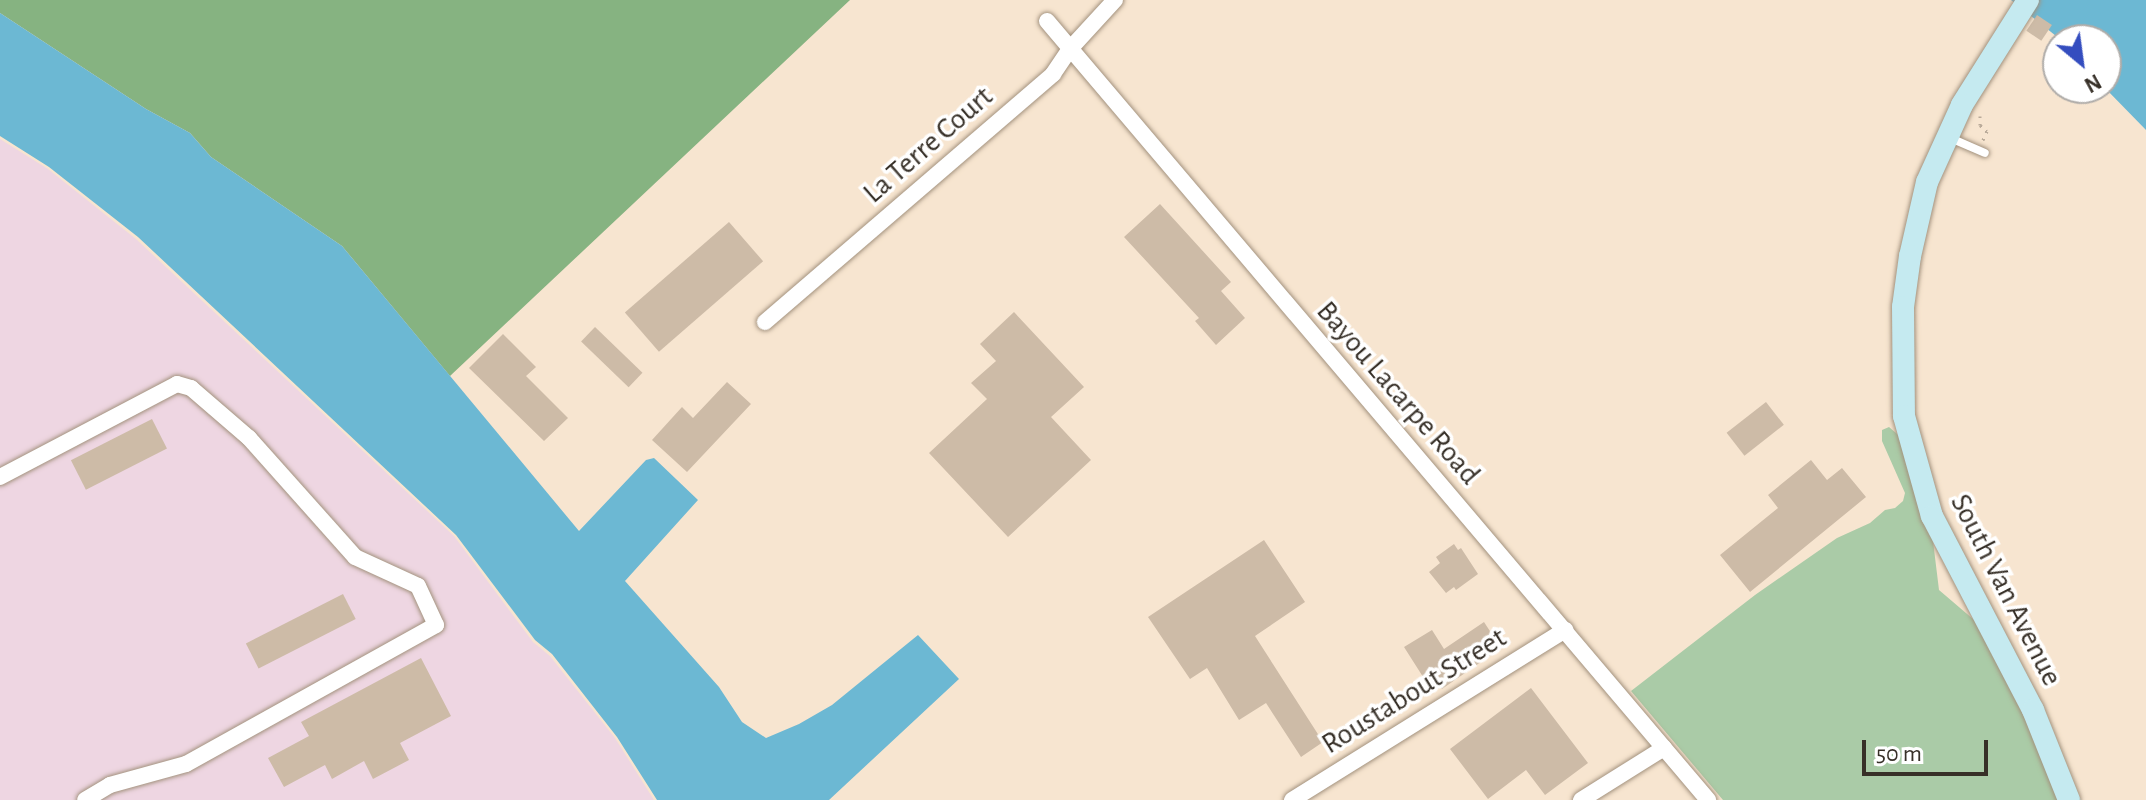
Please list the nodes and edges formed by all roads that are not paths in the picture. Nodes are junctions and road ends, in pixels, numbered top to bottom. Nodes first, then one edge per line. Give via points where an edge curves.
1 (1115, 0) edge
2 (2028, 0) edge
3 (1047, 21) dead end
4 (1069, 50) junction
5 (1948, 136) junction
6 (1985, 153) dead end
7 (765, 322) dead end
8 (0, 477) edge
9 (1565, 630) junction
10 (1664, 748) junction
11 (85, 800) edge
12 (1292, 800) edge
13 (1581, 800) edge
14 (1708, 800) edge
15 (2069, 800) edge

1 - 4 street, La Terre Court
2 - 5 main road, South Van Avenue
3 - 4 street, Bayou Lacarpe Road
4 - 7 street, La Terre Court via 1053,74
4 - 9 street, Bayou Lacarpe Road
5 - 6 lane
5 - 15 main road, South Van Avenue via 1927,182 1910,256 1903,307 1904,416 1932,516 2033,710
8 - 11 street via 177,384 191,388 249,438 355,557 418,586 436,625 186,764 110,785
9 - 10 street, Bayou Lacarpe Road
9 - 12 street, Roustabout Street
10 - 13 street
10 - 14 street, Bayou Lacarpe Road

